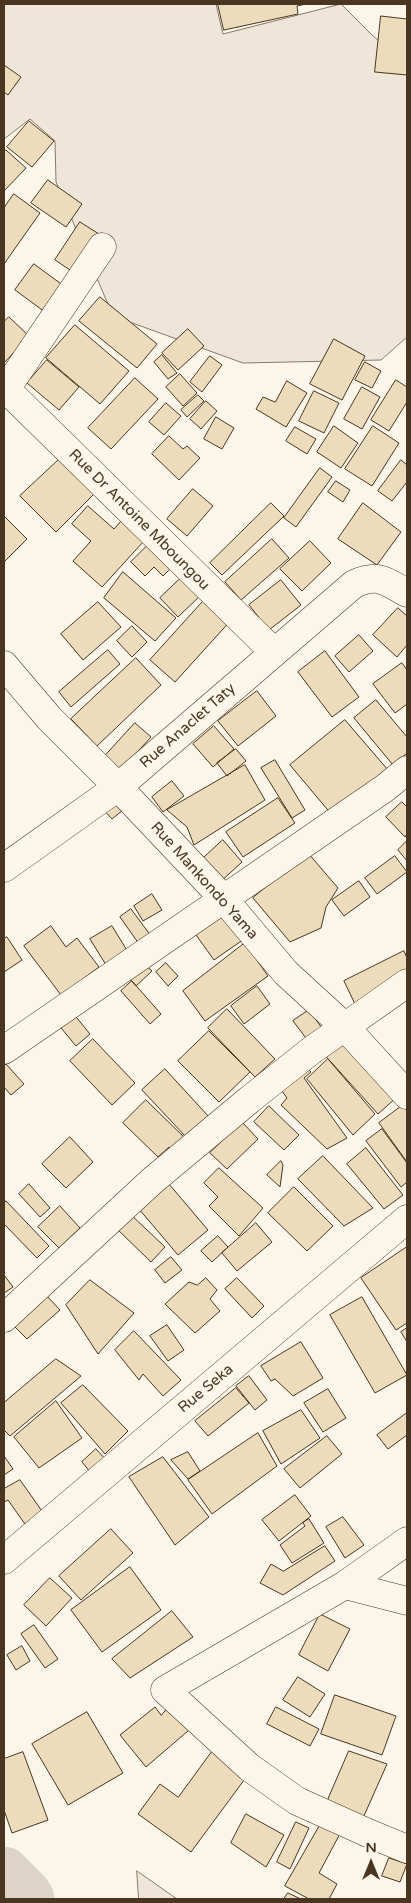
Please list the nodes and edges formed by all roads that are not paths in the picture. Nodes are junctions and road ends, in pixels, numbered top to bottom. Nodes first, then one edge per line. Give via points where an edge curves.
1 (102, 247) dead end
2 (4, 389) edge
3 (407, 593) edge
4 (274, 652) junction
5 (4, 665) edge
6 (407, 770) edge
7 (118, 787) junction
8 (4, 868) edge
9 (223, 898) junction
10 (407, 983) edge
11 (345, 1027) junction
12 (4, 1050) edge
13 (407, 1094) edge
14 (407, 1219) edge
15 (4, 1318) edge
16 (407, 1541) edge
17 (4, 1560) edge
18 (345, 1585) junction
19 (407, 1602) edge
20 (407, 1849) edge

1 - 2 street
2 - 4 street, Rue Dr Antoine Mboungou
3 - 4 street, Rue Anaclet Taty via 384,580 368,578 354,584
4 - 7 street, Rue Anaclet Taty
5 - 7 street, Rue Mankondo Yama via 49,718
6 - 9 street
7 - 8 street, Rue Anaclet Taty
7 - 9 street, Rue Mankondo Yama
9 - 11 street, Rue Mankondo Yama via 286,973
9 - 12 street
10 - 11 street
11 - 13 street, Rue Mankondo Yama
11 - 15 street via 270,1083 152,1181
14 - 17 street, Rue Seka
16 - 18 street
18 - 19 street
18 - 20 street via 165,1690 249,1767 297,1801

